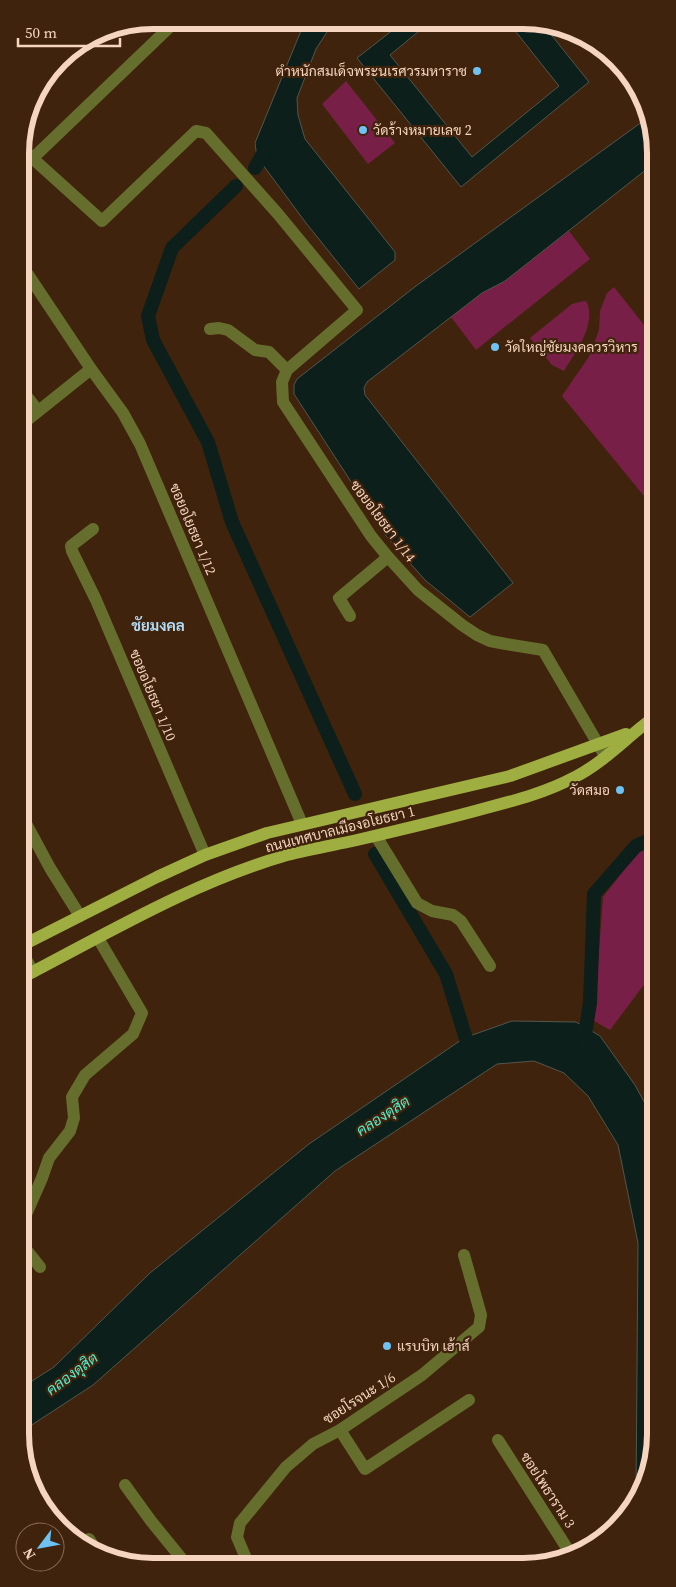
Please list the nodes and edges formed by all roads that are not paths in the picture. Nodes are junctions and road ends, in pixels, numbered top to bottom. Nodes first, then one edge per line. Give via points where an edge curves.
1 (168, 29) edge
2 (29, 155) edge
3 (32, 158) junction
4 (29, 276) edge
5 (210, 330) dead end
6 (91, 369) junction
7 (287, 370) junction
8 (29, 399) edge
9 (38, 411) junction
10 (29, 418) edge
11 (93, 529) dead end
12 (388, 557) junction
13 (350, 616) dead end
14 (647, 723) edge
15 (636, 730) junction
16 (598, 744) junction
17 (605, 756) junction
18 (302, 824) junction
19 (29, 829) edge
20 (376, 836) junction
21 (205, 855) junction
22 (80, 916) junction
23 (98, 938) junction
24 (29, 942) edge
25 (490, 966) dead end
26 (29, 974) edge
27 (29, 1208) edge
28 (29, 1253) edge
29 (464, 1255) dead end
30 (40, 1267) dead end
31 (469, 1400) dead end
32 (340, 1430) junction
33 (498, 1440) dead end
34 (126, 1484) dead end
35 (568, 1550) edge
36 (181, 1558) edge
37 (244, 1558) edge

1 - 3 street
2 - 3 street
3 - 7 street via 102,220 196,131 206,133 358,310
4 - 6 street, ซอยอโยธยา 1/12
5 - 7 street via 228,330 255,350 269,352
6 - 9 street
6 - 18 street, ซอยอโยธยา 1/12 via 123,413 140,444
7 - 12 street, ซอยอโยธยา 1/14 via 282,382 283,402
8 - 9 street
9 - 10 street
11 - 21 street, ซอยอโยธยา 1/10 via 71,546 72,551
12 - 13 street via 339,598
12 - 16 street, ซอยอโยธยา 1/14 via 418,590 477,634 506,644 543,650
14 - 15 main road, ถนนเทศบาลเมืองอโยธยา 1
15 - 16 main road, ถนนเทศบาลเมืองอโยธยา 1
15 - 17 main road, ถนนเทศบาลเมืองอโยธยา 1
16 - 17 street, ซอยอโยธยา 1/14
16 - 18 main road, ถนนเทศบาลเมืองอโยธยา 1 via 500,778
17 - 20 main road, ถนนเทศบาลเมืองอโยธยา 1 via 578,776 535,794
18 - 21 main road, ถนนเทศบาลเมืองอโยธยา 1
19 - 22 street
20 - 23 main road, ถนนเทศบาลเมืองอโยธยา 1 via 287,855 221,878 170,900
20 - 25 street via 417,903 432,911 453,915 461,921
21 - 22 main road, ถนนเทศบาลเมืองอโยธยา 1
22 - 24 main road, ถนนเทศบาลเมืองอโยธยา 1
23 - 26 main road, ถนนเทศบาลเมืองอโยธยา 1
23 - 27 street via 142,1013 133,1034 85,1075 72,1097 74,1118 70,1131 49,1158
28 - 30 street
29 - 32 street, ซอยโรจนะ 1/6 via 481,1315 480,1327 422,1375
31 - 32 street via 365,1468
32 - 37 street, ซอยโรจนะ 1/6 via 314,1444 286,1467 240,1523 237,1537
33 - 35 street, ซอยโพธาราม 3
34 - 36 street

